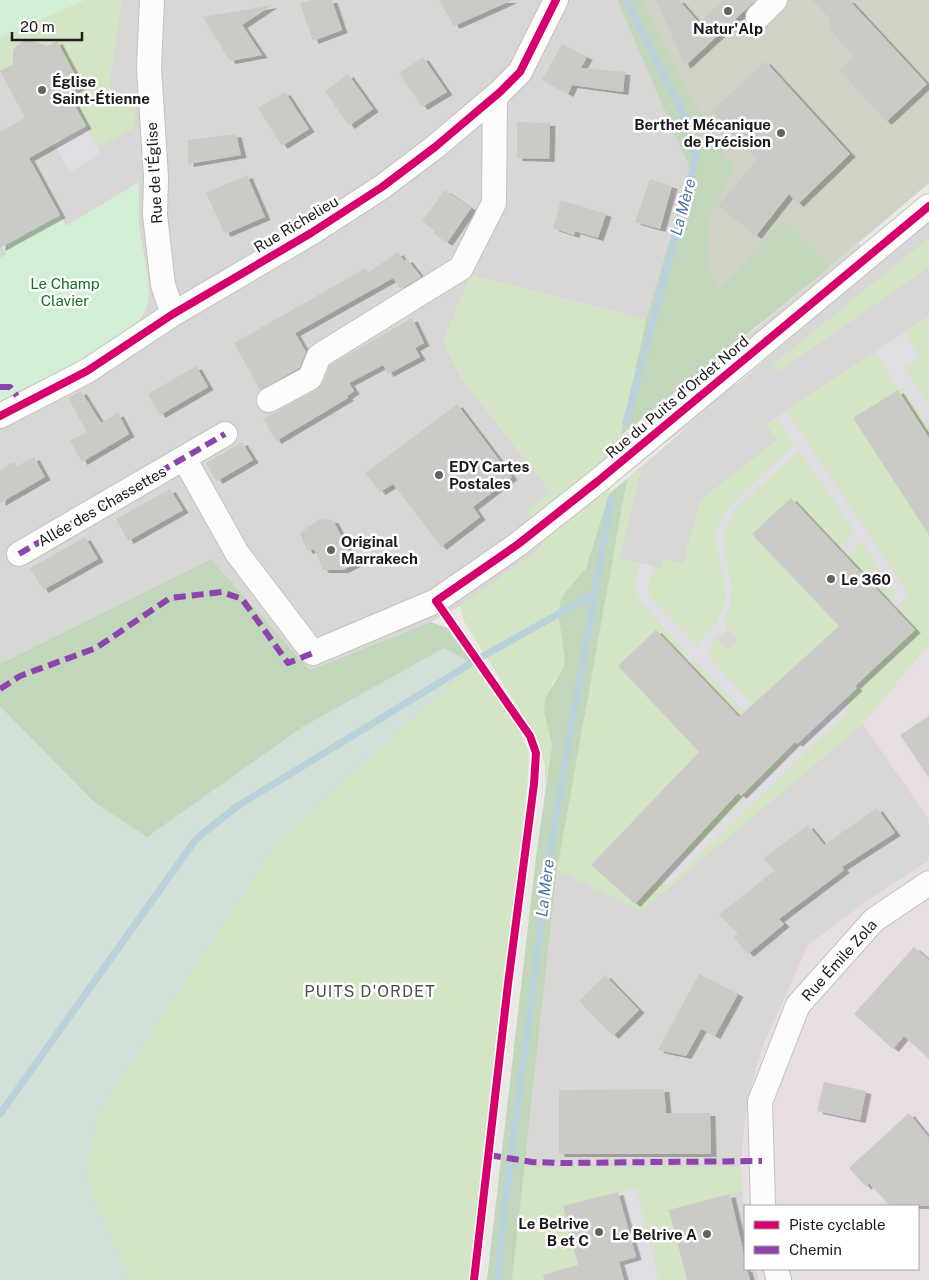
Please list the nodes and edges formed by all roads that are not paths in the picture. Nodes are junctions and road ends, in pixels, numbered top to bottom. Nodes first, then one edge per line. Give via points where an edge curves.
1 (152, 0) edge
2 (556, 0) edge
3 (775, 0) edge
4 (758, 17) dead end
5 (495, 96) junction
6 (929, 206) edge
7 (173, 314) junction
8 (269, 400) dead end
9 (0, 416) edge
10 (225, 434) dead end
11 (184, 458) junction
12 (19, 554) dead end
13 (313, 653) joint
14 (929, 883) edge
15 (763, 1205) edge

1 - 7 street, Rue de l'Église via 149,67 156,177 155,215 163,285
2 - 5 street, Rue Richelieu via 520,72
3 - 4 street
5 - 7 street, Rue Richelieu via 382,187
5 - 8 street via 494,203 461,268 319,356 310,378
6 - 13 street, Rue du Puits d'Ordet Nord via 517,545 436,601
7 - 9 street, Rue Richelieu via 87,371
10 - 11 street, Allée des Chassettes
11 - 12 street, Allée des Chassettes
11 - 13 street, Allée des Chassettes via 237,553
14 - 15 street, Rue Émile Zola via 874,920 798,1005 760,1102

